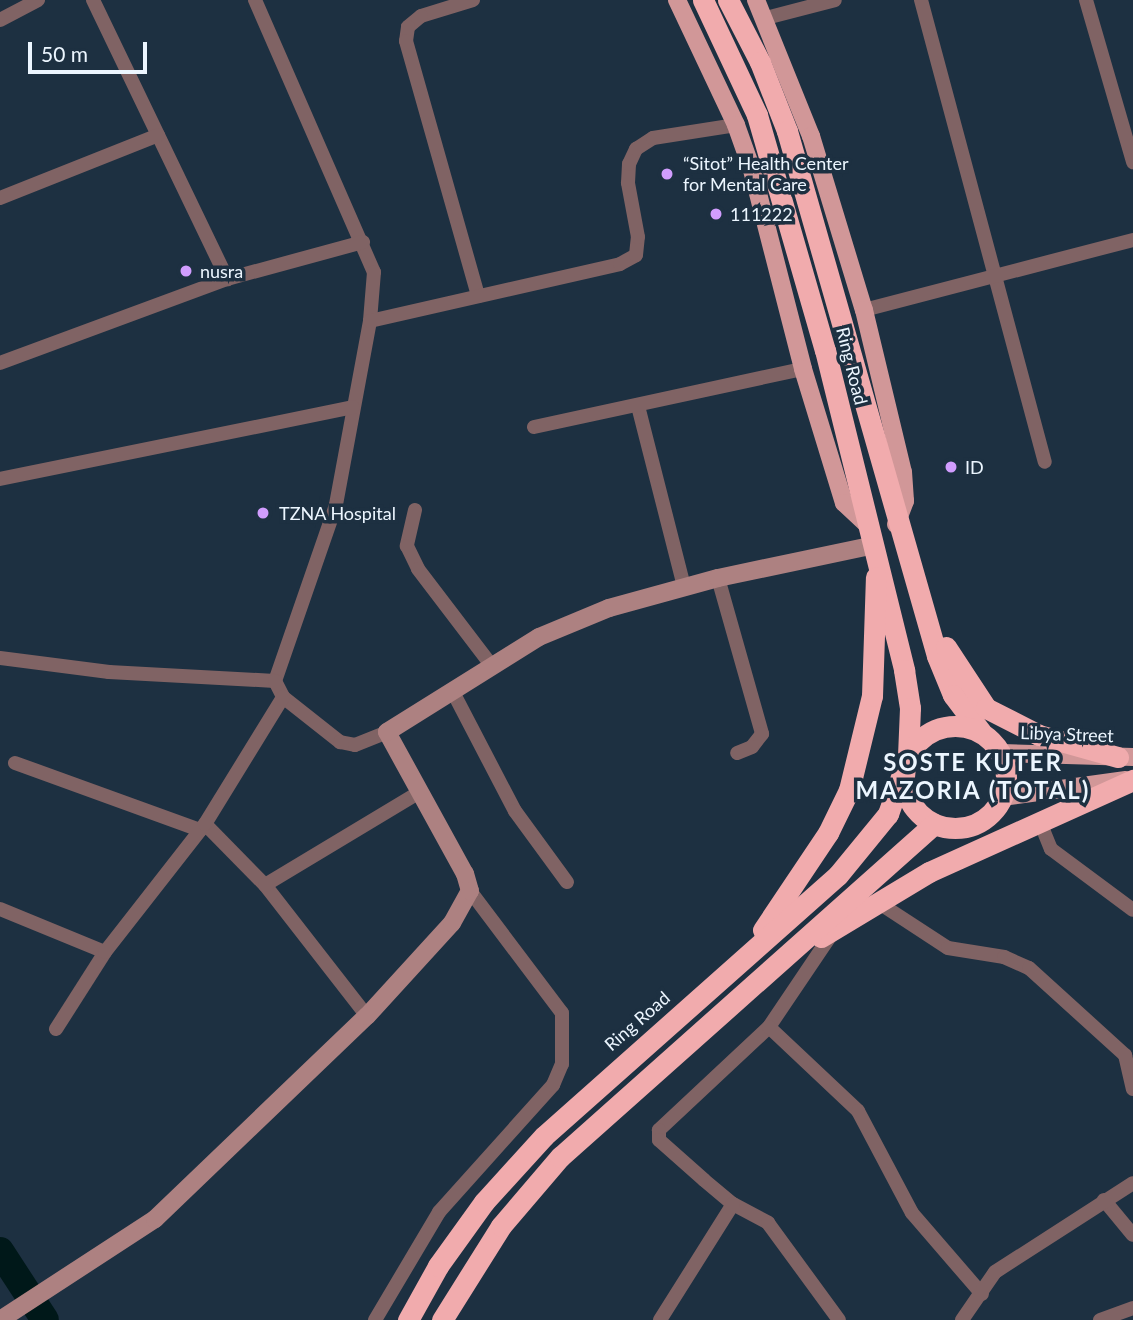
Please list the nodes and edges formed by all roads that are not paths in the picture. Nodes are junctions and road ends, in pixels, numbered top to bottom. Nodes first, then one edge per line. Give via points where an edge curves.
1 (38, 0) edge
2 (93, 0) edge
3 (254, 0) edge
4 (473, 0) edge
5 (677, 0) edge
6 (703, 0) edge
7 (728, 0) edge
8 (756, 0) edge
9 (835, 0) edge
10 (921, 0) edge
11 (1086, 0) edge
12 (766, 18) junction
13 (0, 20) edge
14 (736, 125) junction
15 (158, 135) junction
16 (1133, 162) edge
17 (0, 198) edge
18 (1133, 240) edge
19 (363, 242) junction
20 (998, 274) junction
21 (226, 279) junction
22 (478, 296) junction
23 (864, 310) junction
24 (370, 321) junction
25 (0, 363) edge
26 (803, 369) junction
27 (638, 406) junction
28 (354, 407) junction
29 (534, 427) dead end
30 (1045, 462) dead end
31 (0, 479) edge
32 (415, 510) dead end
33 (896, 524) junction
34 (874, 543) junction
35 (718, 578) junction
36 (684, 586) junction
37 (921, 605) junction
38 (0, 658) edge
39 (492, 666) junction
40 (275, 681) junction
41 (454, 694) junction
42 (283, 697) junction
43 (387, 732) junction
44 (981, 732) junction
45 (737, 753) dead end
46 (1001, 753) junction
47 (1126, 757) edge
48 (906, 762) junction
49 (15, 763) dead end
50 (1133, 780) edge
51 (418, 793) junction
52 (1002, 797) junction
53 (1040, 822) junction
54 (934, 824) junction
55 (202, 827) junction
56 (567, 882) dead end
57 (265, 885) junction
58 (470, 891) junction
59 (879, 903) junction
60 (0, 909) edge
61 (1133, 910) edge
62 (835, 929) junction
63 (105, 952) junction
64 (789, 955) junction
65 (746, 956) junction
66 (367, 1016) junction
67 (769, 1027) junction
68 (56, 1028) dead end
69 (1133, 1089) edge
70 (1133, 1183) edge
71 (1104, 1200) junction
72 (733, 1204) junction
73 (1133, 1235) edge
74 (982, 1294) junction
75 (1133, 1308) edge
76 (3, 1318) edge
77 (375, 1320) edge
78 (408, 1320) edge
79 (442, 1320) edge
80 (660, 1320) edge
81 (839, 1320) edge
82 (962, 1320) edge
83 (1100, 1320) edge

1 - 13 street
2 - 15 street
3 - 19 street
4 - 22 street via 421,16 408,27 407,41
5 - 14 main road
6 - 34 highway, Ring Road via 757,116 774,166
7 - 33 highway, Ring Road via 760,61 788,131
8 - 12 main road
9 - 12 street
10 - 20 street
11 - 16 street
12 - 23 main road via 811,136
14 - 22 street via 653,138 636,149 629,163 628,183 638,237 636,255 588,274
14 - 26 main road via 783,281
15 - 17 street
15 - 21 street
18 - 20 street
19 - 21 street
19 - 24 street via 374,272
20 - 23 street
20 - 30 street
21 - 25 street
22 - 24 street
23 - 33 main road via 903,472 905,500
24 - 28 street
26 - 27 street
26 - 34 main road via 844,503
27 - 29 street
27 - 36 street
28 - 31 street
28 - 40 street via 337,505
32 - 39 street via 407,546 418,569
33 - 37 highway, Ring Road
34 - 35 street
34 - 48 highway, Ring Road via 910,708
34 - 65 highway via 872,696 849,790 828,833
35 - 36 street
35 - 45 street via 761,734 752,747
36 - 39 street via 609,608 539,637
37 - 44 highway, Ring Road via 953,695
37 - 47 highway via 986,708 1039,735
38 - 40 street via 109,672
39 - 41 street
40 - 42 street
41 - 43 street
41 - 56 street via 514,811
42 - 43 street via 340,742 355,744
42 - 55 street
43 - 51 street
44 - 46 highway
44 - 48 highway via 968,727 939,728 921,739
46 - 47 main road, Libya Street
46 - 52 highway via 1006,768
48 - 54 highway via 907,795
48 - 65 highway, Ring Road via 888,814 869,841
49 - 55 street
50 - 52 main road via 1063,785
50 - 53 highway
51 - 57 street
51 - 58 street via 465,874
52 - 54 highway via 981,821 966,827
53 - 59 highway via 929,872
53 - 61 street via 1051,849
54 - 64 highway
55 - 57 street
55 - 63 street
57 - 66 street
58 - 66 street via 453,923
58 - 77 street via 562,1013 562,1064 553,1085 439,1212
59 - 62 highway
59 - 69 street via 948,948 1004,957 1030,968 1125,1055
60 - 63 street
62 - 64 highway
62 - 67 street
63 - 68 street
64 - 79 highway via 560,1157 501,1226
65 - 78 highway, Ring Road via 544,1136 484,1202 438,1266
66 - 76 street via 155,1219
67 - 72 street via 659,1130 659,1140
67 - 74 street via 858,1111 912,1213
70 - 71 street
71 - 73 street
71 - 74 street via 995,1272
72 - 80 street
72 - 81 street via 768,1223
74 - 82 street
75 - 83 street

